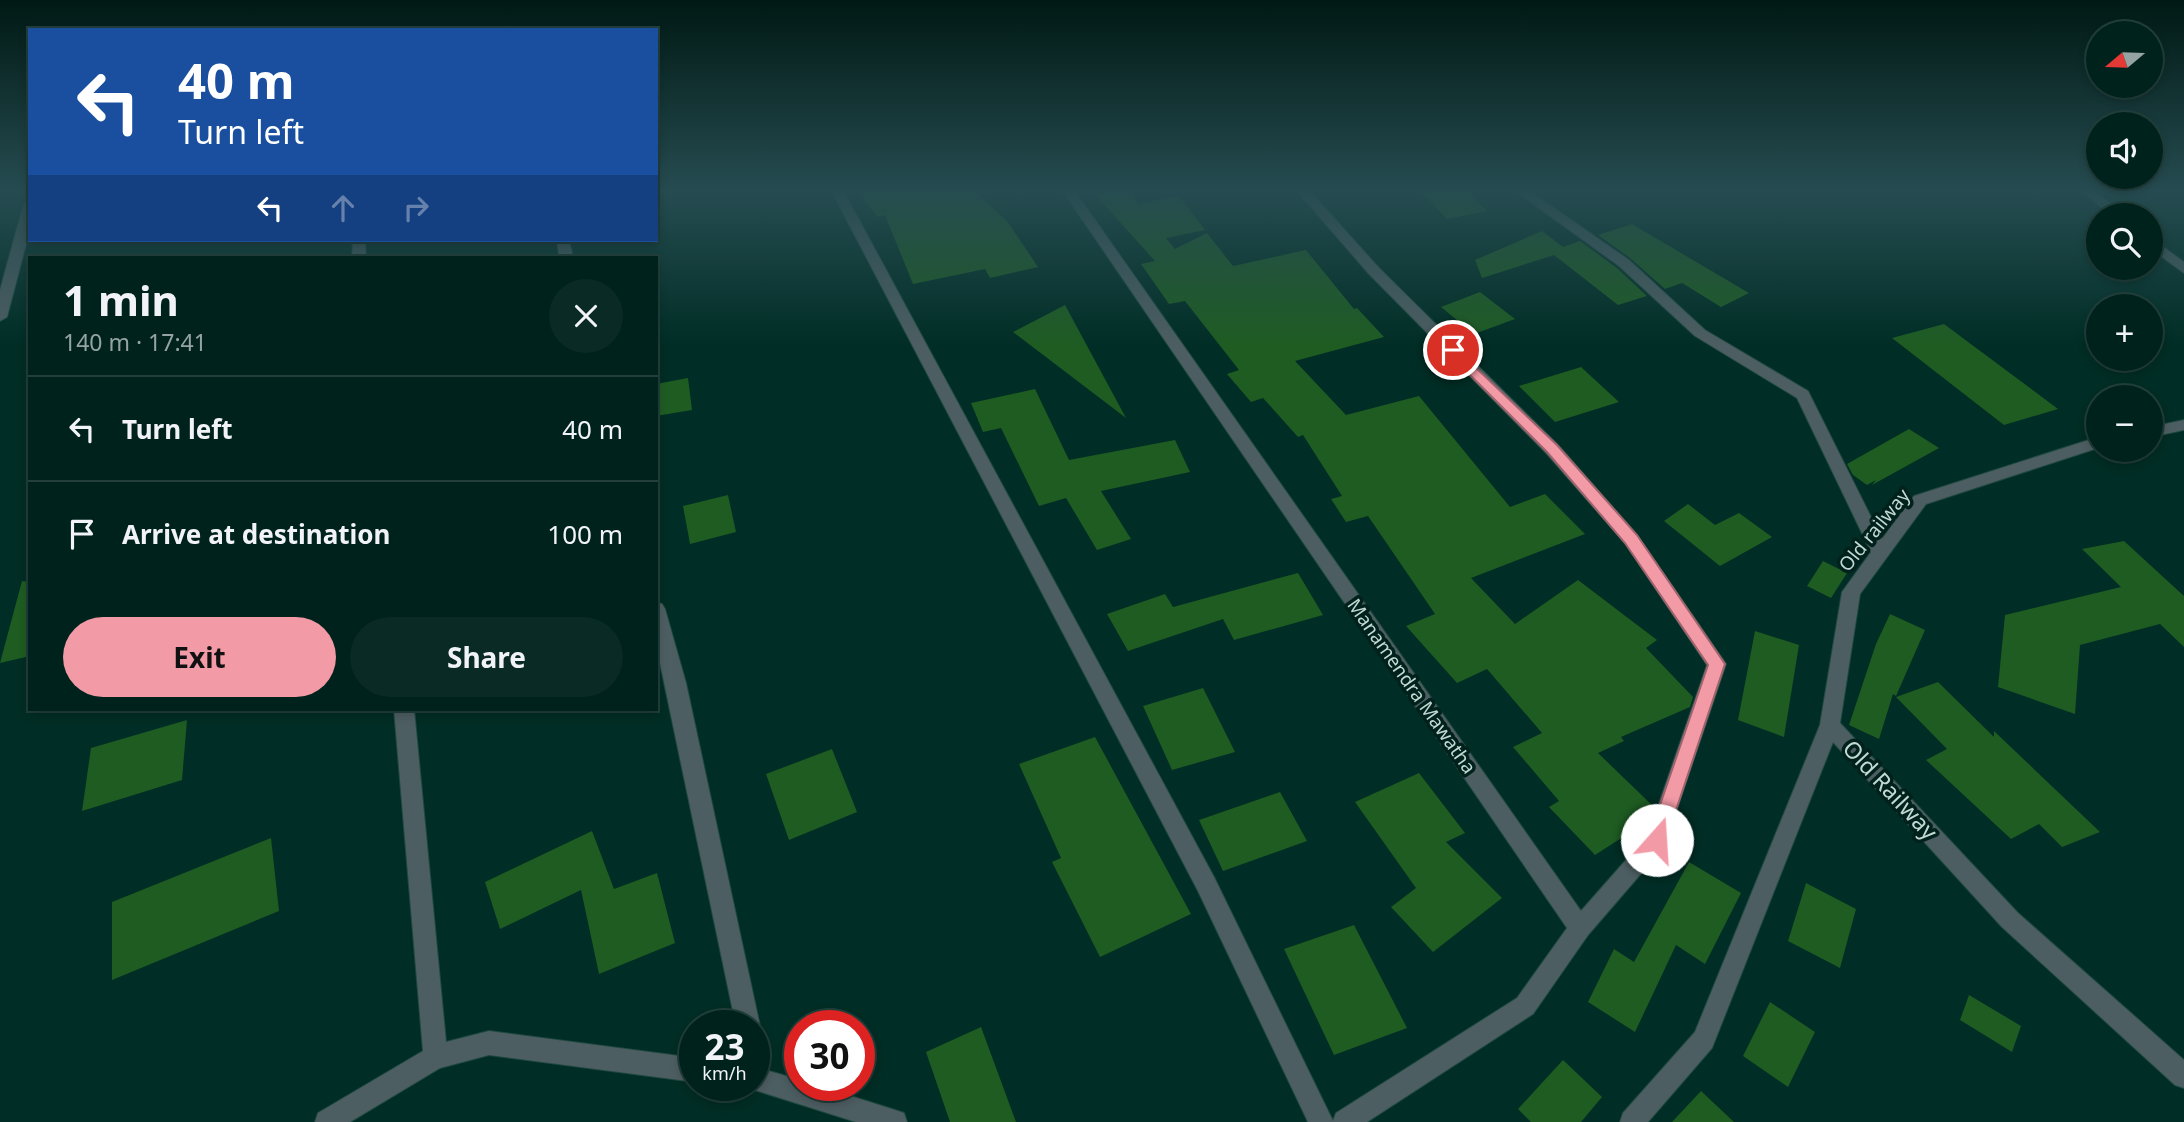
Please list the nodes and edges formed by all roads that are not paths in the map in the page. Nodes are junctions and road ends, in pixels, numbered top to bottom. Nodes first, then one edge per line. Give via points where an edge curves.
1 (20, 242) edge
2 (865, 242) edge
3 (1104, 242) edge
4 (1349, 242) edge
5 (1595, 242) edge
6 (2163, 252) edge
7 (2184, 269) edge
8 (0, 317) edge
9 (2184, 425) edge
10 (2163, 429) edge
11 (2086, 446) edge
12 (1880, 554) junction
13 (658, 616) edge
14 (404, 711) edge
15 (1830, 725) junction
16 (1580, 928) junction
17 (745, 1010) edge
18 (435, 1057) junction
19 (679, 1068) edge
20 (770, 1076) edge
21 (2184, 1076) edge
22 (327, 1122) edge
23 (895, 1122) edge
24 (1321, 1122) edge
25 (1345, 1122) edge
26 (1632, 1122) edge

1 - 8 street
2 - 24 street via 1206,884
3 - 16 street, Manamendra Mawatha
4 - 16 street via 1552,449 1631,539 1717,664 1657,840
5 - 12 street via 1624,263 1700,333 1803,395
6 - 7 street
9 - 10 street
11 - 12 street, Old railway via 1920,500
12 - 15 street, Old railway via 1851,592
13 - 17 street
14 - 18 street
15 - 21 street, Old Railway via 2010,920
15 - 26 street, Old Railway via 1704,1040
16 - 25 street via 1525,1006
18 - 19 street via 489,1043
18 - 22 street
20 - 23 street

